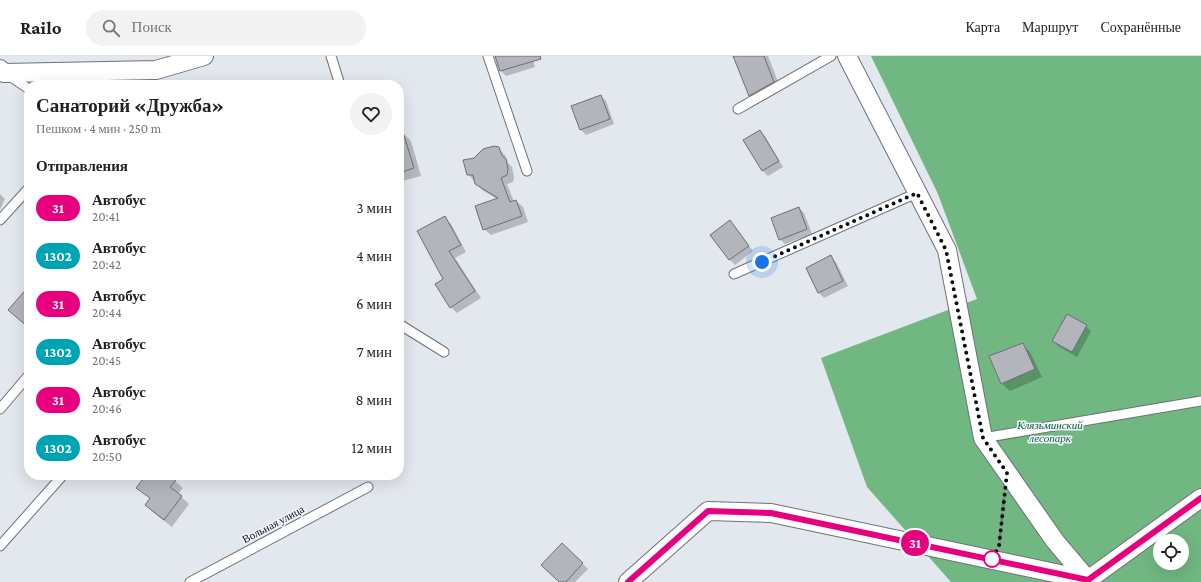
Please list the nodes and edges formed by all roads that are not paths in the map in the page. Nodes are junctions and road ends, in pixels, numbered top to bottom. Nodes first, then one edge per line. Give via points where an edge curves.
1 (204, 56) edge
2 (331, 56) edge
3 (488, 56) edge
4 (830, 56) edge
5 (847, 56) edge
6 (2, 71) edge
7 (338, 80) edge
8 (24, 86) edge
9 (738, 109) dead end
10 (527, 171) dead end
11 (917, 193) junction
12 (24, 194) edge
13 (0, 220) edge
14 (734, 274) dead end
15 (404, 327) edge
16 (444, 352) dead end
17 (24, 381) edge
18 (1201, 401) edge
19 (0, 409) edge
20 (983, 438) junction
21 (59, 480) edge
22 (368, 487) dead end
23 (1201, 498) edge
24 (0, 546) edge
25 (1088, 581) edge
26 (190, 582) edge
27 (628, 582) edge

1 - 6 street via 156,70
2 - 7 lane
3 - 10 lane
4 - 9 lane
5 - 11 street
6 - 8 lane
11 - 14 lane
11 - 20 street via 946,250
12 - 13 lane
15 - 16 lane
17 - 19 lane
18 - 20 lane
20 - 25 street via 1055,541
21 - 24 lane
22 - 26 lane, Вольная улица
23 - 25 street
25 - 27 street via 771,513 708,511

